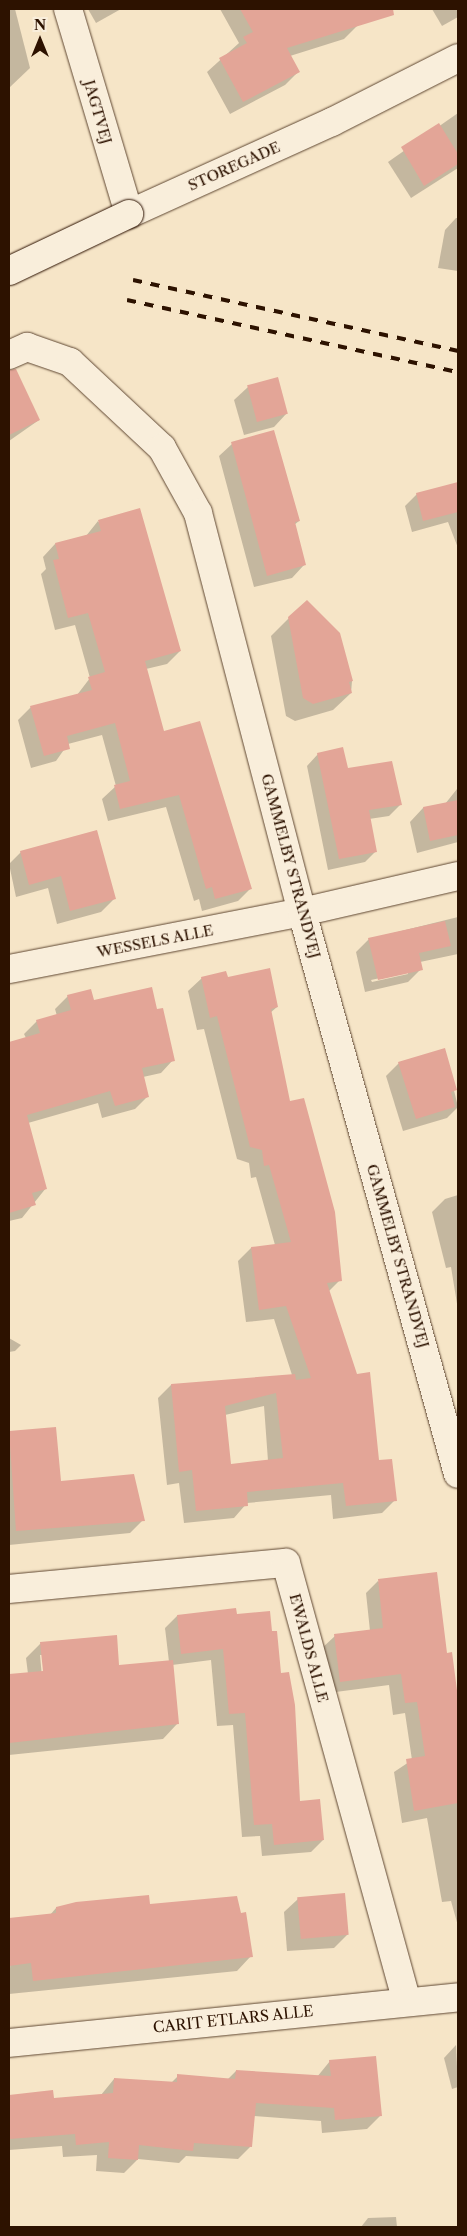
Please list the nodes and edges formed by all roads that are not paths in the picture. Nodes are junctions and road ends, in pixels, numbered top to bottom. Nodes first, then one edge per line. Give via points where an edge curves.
1 (68, 9) edge
2 (458, 58) edge
3 (130, 214) junction
4 (9, 271) edge
5 (9, 355) edge
6 (458, 876) edge
7 (302, 912) junction
8 (9, 969) edge
9 (458, 1474) edge
10 (9, 1589) edge
11 (458, 1997) edge
12 (407, 2001) junction
13 (9, 2043) edge

1 - 3 street, JAGTVEJ
2 - 3 street, STOREGADE via 332,122
3 - 4 street, STOREGADE, bridge
5 - 7 street, GAMMELBY STRANDVEJ via 27,347 70,362 162,448 198,513
6 - 7 street, WESSELS ALLE
7 - 8 street, WESSELS ALLE
7 - 9 street, GAMMELBY STRANDVEJ
10 - 12 street, EWALDS ALLE via 286,1563
11 - 12 street, CARIT ETLARS ALLE
12 - 13 street, CARIT ETLARS ALLE

